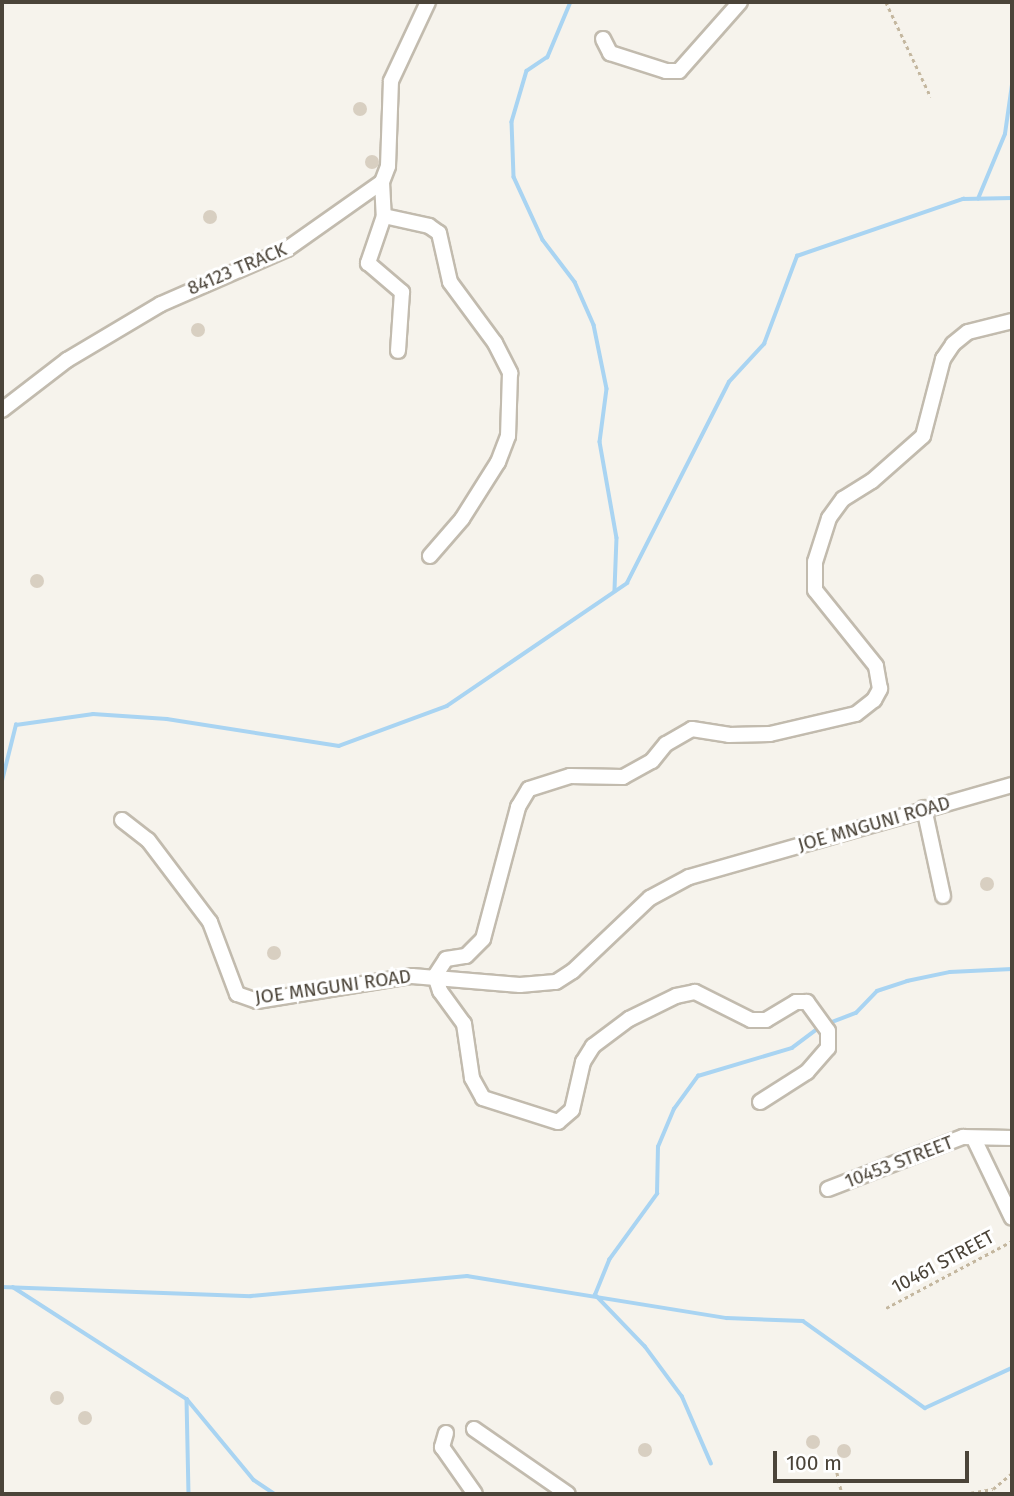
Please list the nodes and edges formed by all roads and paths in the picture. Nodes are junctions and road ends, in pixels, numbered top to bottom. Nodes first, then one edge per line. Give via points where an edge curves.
1 (428, 2) edge
2 (740, 2) edge
3 (886, 2) edge
4 (603, 39) dead end
5 (931, 97) dead end
6 (382, 182) junction
7 (384, 216) junction
8 (1012, 321) edge
9 (398, 352) dead end
10 (2, 410) edge
11 (430, 556) dead end
12 (1012, 785) edge
13 (924, 808) junction
14 (122, 820) dead end
15 (943, 896) dead end
16 (435, 976) junction
17 (760, 1101) dead end
18 (1012, 1138) edge
19 (975, 1141) junction
20 (828, 1189) dead end
21 (1012, 1219) edge
22 (1012, 1241) edge
23 (886, 1308) dead end
24 (474, 1429) dead end
25 (446, 1433) dead end
26 (834, 1458) dead end
27 (1012, 1473) edge
28 (988, 1492) edge
29 (475, 1494) edge
30 (568, 1494) edge
31 (842, 1494) edge
32 (964, 1494) edge

1 - 6 street via 391,81 388,166
2 - 4 street via 679,71 610,53
3 - 5 path
6 - 7 street
6 - 10 street, 84123 TRACK via 287,249 161,304 67,360
7 - 9 street via 368,263 402,292
7 - 11 street via 429,226 439,233 450,282 510,373 508,436 498,462 462,519
8 - 16 street via 968,332 953,344 943,359 923,436 872,481 843,499 829,518 813,569 815,590 876,666 880,689 874,700 856,714 770,734 729,735 692,729 623,777 570,775 529,789 518,807 483,939 466,956 446,959
12 - 13 street, JOE MNGUNI ROAD
13 - 15 street
13 - 16 street, JOE MNGUNI ROAD via 676,883 650,898 556,982 520,985
14 - 16 street, JOE MNGUNI ROAD via 148,840 210,922 230,984 244,999 257,1001 381,980
16 - 17 street via 464,1024 472,1078 483,1098 558,1122 572,1110 583,1062 593,1046 629,1019 676,996 695,992 751,1020 766,1020 796,1002 807,1002 828,1031 828,1048 807,1072
18 - 19 street, 10453 STREET
19 - 20 street, 10453 STREET via 963,1137
19 - 21 street
22 - 23 path, 10461 STREET
24 - 30 street
25 - 29 street via 442,1447
26 - 31 path
27 - 28 path
28 - 32 path

